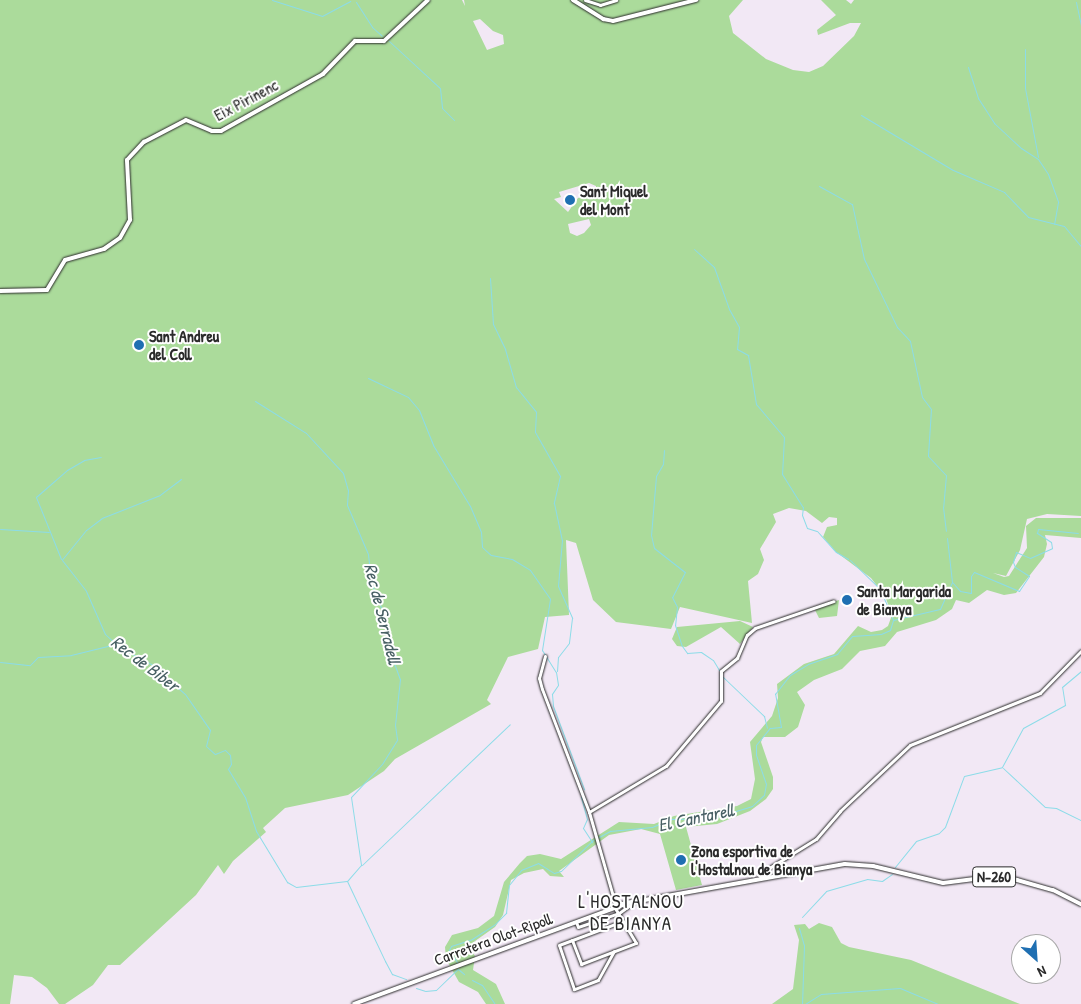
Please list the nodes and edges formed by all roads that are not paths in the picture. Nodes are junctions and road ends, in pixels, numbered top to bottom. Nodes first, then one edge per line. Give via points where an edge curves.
1 (428, 0) edge
2 (573, 0) edge
3 (585, 0) edge
4 (616, 0) edge
5 (696, 0) edge
6 (0, 291) edge
7 (834, 602) dead end
8 (1081, 651) edge
9 (545, 656) dead end
10 (589, 812) junction
11 (760, 879) junction
12 (640, 901) junction
13 (634, 902) junction
14 (1081, 904) edge
15 (617, 906) junction
16 (620, 912) junction
17 (622, 919) junction
18 (576, 922) junction
19 (572, 940) junction
20 (614, 952) junction
21 (354, 1004) edge

1 - 6 main road, Eix Pirinenc via 384,41 355,41 327,70 221,130 212,131 186,120 144,142 127,160 130,220 120,238 104,249 65,260 48,290
2 - 5 main road via 603,19 613,21
3 - 4 street via 600,5
7 - 10 street via 755,628 747,635 737,658 723,666 721,700 666,766
8 - 11 street via 1040,693 910,745 840,811 816,839 761,873
9 - 10 street via 539,678
10 - 15 street
11 - 12 main road, Carretera Olot-Ripoll / N-260
11 - 14 main road, Carretera Olot-Ripoll / N-260 via 845,864 866,864 943,883 990,877 1017,880 1053,890
12 - 13 main road, Carretera Olot-Ripoll / N-260
12 - 15 street via 632,899
13 - 15 main road, Carretera Olot-Ripoll / N-260
13 - 16 street
15 - 16 street
15 - 18 main road, Carretera Olot-Ripoll / N-260
16 - 17 street
16 - 18 street via 578,927
17 - 19 street
17 - 20 street via 636,943
18 - 21 main road, Carretera Olot-Ripoll / N-260
19 - 20 street via 581,964
19 - 20 street via 558,945 574,989 598,980

